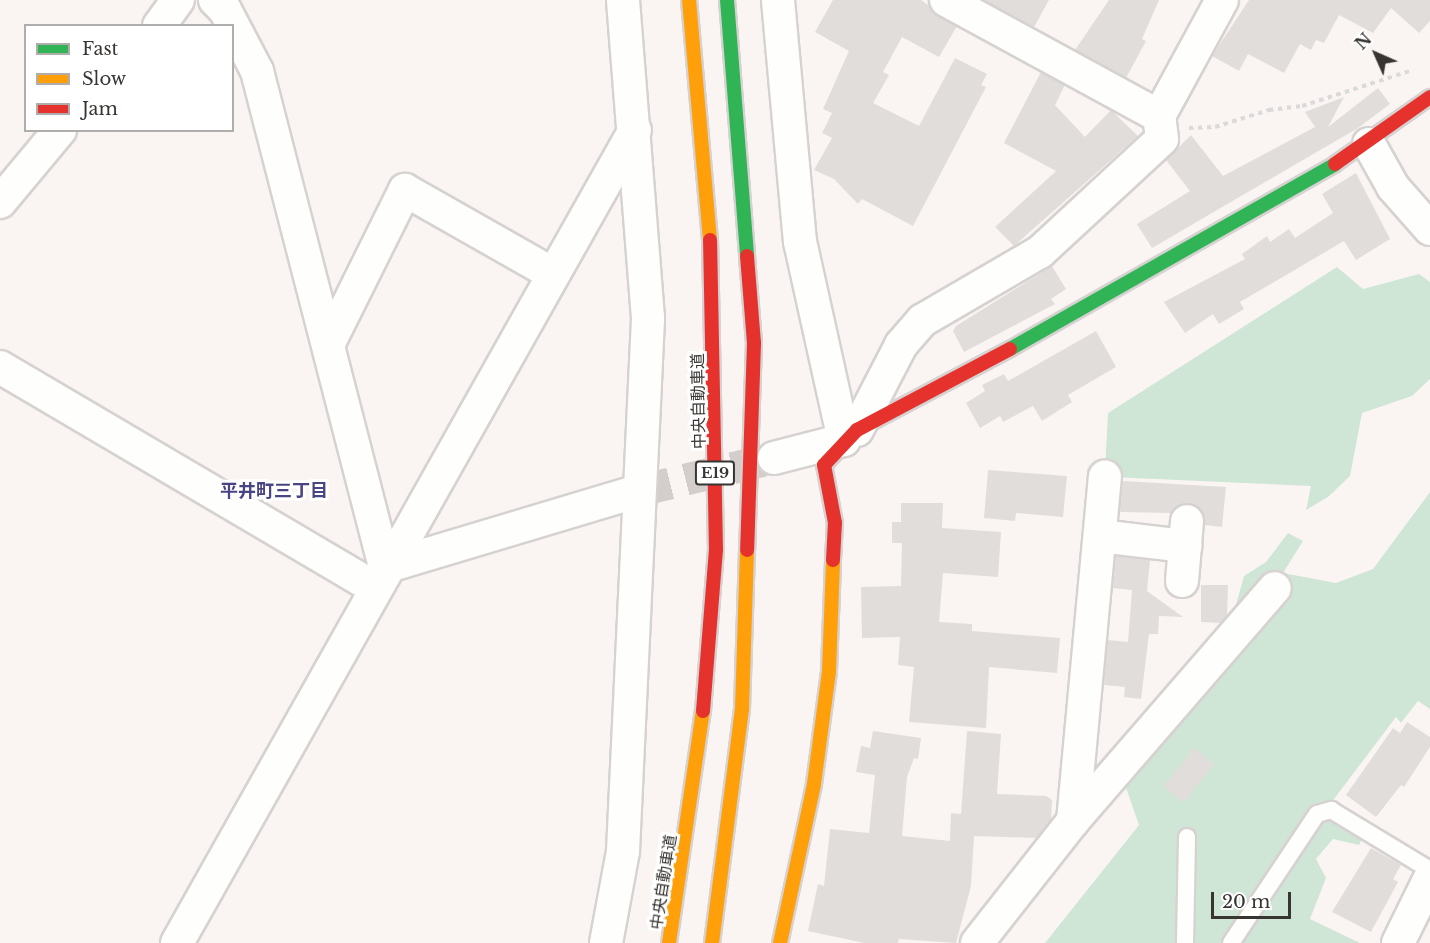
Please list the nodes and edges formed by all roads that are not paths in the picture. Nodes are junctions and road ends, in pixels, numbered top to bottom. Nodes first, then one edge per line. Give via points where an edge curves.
1 (178, 0) edge
2 (214, 0) edge
3 (622, 0) edge
4 (689, 0) edge
5 (727, 0) edge
6 (778, 0) edge
7 (946, 0) edge
8 (1222, 0) edge
9 (160, 24) edge
10 (232, 24) edge
11 (234, 27) edge
12 (1430, 97) edge
13 (1159, 116) junction
14 (634, 130) junction
15 (58, 132) edge
16 (1369, 144) junction
17 (0, 202) edge
18 (1430, 229) edge
19 (553, 274) junction
20 (329, 343) junction
21 (0, 367) edge
22 (850, 435) junction
23 (774, 458) tunnel mouth
24 (1105, 476) dead end
25 (639, 491) junction
26 (1100, 536) junction
27 (380, 578) junction
28 (1182, 581) dead end
29 (1275, 588) dead end
30 (1073, 820) junction
31 (1187, 837) dead end
32 (1430, 870) edge
33 (1430, 878) edge
34 (786, 940) edge
35 (177, 943) edge
36 (606, 943) edge
37 (669, 943) edge
38 (712, 943) edge
39 (977, 943) edge
40 (1185, 943) edge
41 (1231, 943) edge
42 (1398, 943) edge

1 - 9 street
2 - 10 street
3 - 14 street
4 - 37 main road, 中央自動車道 / E19 via 710,231 716,550 704,705
5 - 38 main road, E19 via 745,186 754,390 742,710 731,819
6 - 22 street via 800,242
7 - 13 street
8 - 13 street
11 - 20 street via 257,71
12 - 16 main road
13 - 22 street via 1162,139 1040,252 923,320 901,345
14 - 19 street
14 - 25 street via 648,318
15 - 17 street
16 - 18 street via 1393,187
16 - 22 main road via 1056,325
19 - 20 street via 405,190
19 - 27 street
20 - 27 street
21 - 27 street
22 - 23 street
22 - 34 main road via 824,465 835,523 829,671 814,784
24 - 26 street
25 - 27 street
25 - 36 street via 623,851
26 - 28 street via 1186,533
26 - 30 street
27 - 35 street
29 - 30 street
30 - 39 street
31 - 40 lane
32 - 41 lane via 1331,810 1317,814
33 - 42 street

